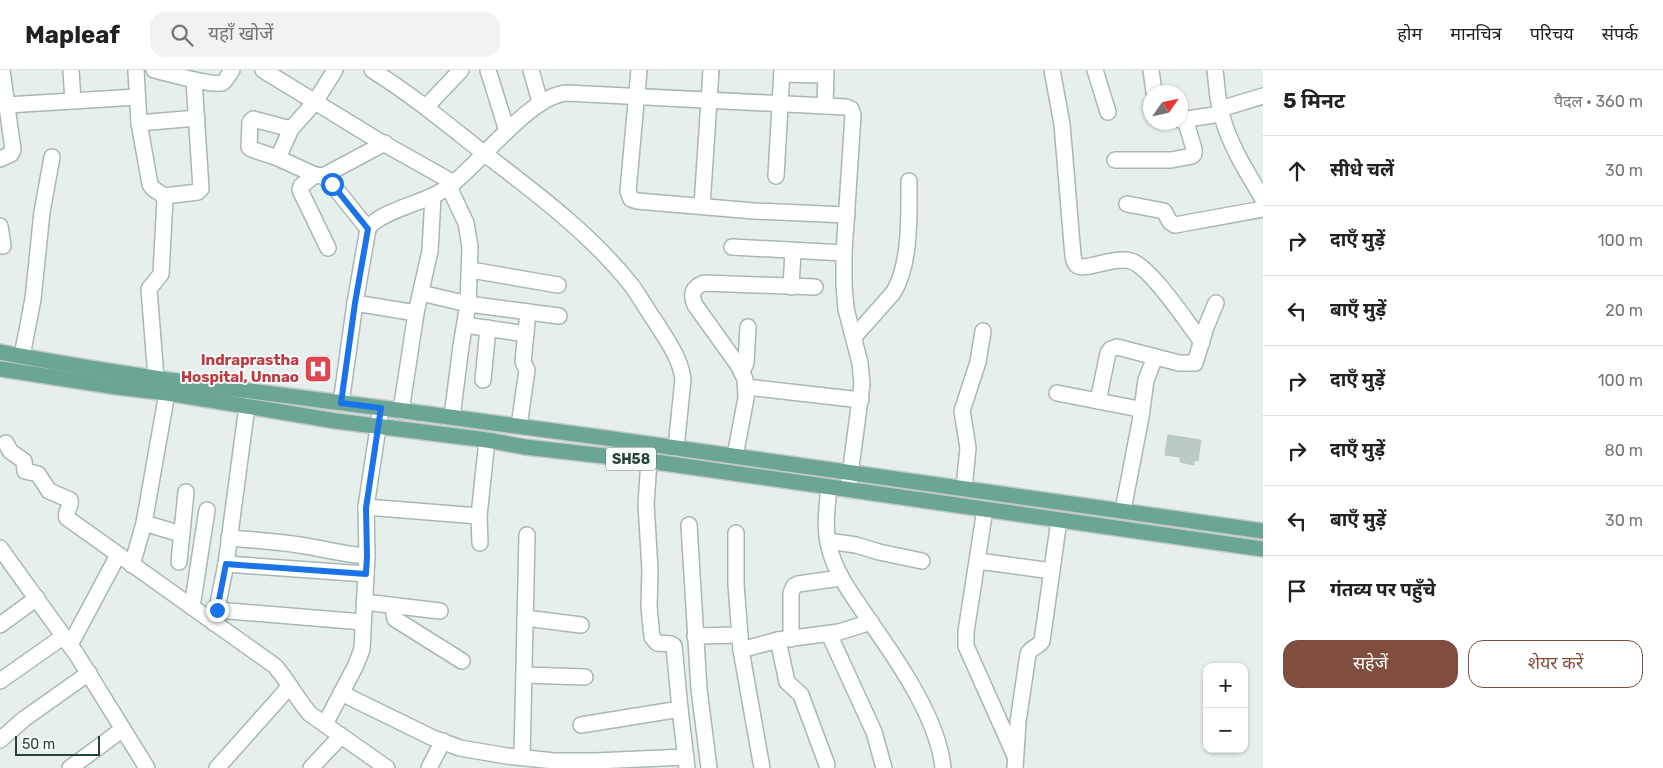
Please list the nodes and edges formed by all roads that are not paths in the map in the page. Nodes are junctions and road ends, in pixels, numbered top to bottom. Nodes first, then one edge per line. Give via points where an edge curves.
1 (2, 70) edge
2 (71, 70) edge
3 (136, 70) edge
4 (154, 70) edge
5 (232, 70) edge
6 (264, 70) edge
7 (336, 70) edge
8 (372, 70) edge
9 (461, 70) edge
10 (488, 70) edge
11 (531, 70) edge
12 (639, 70) edge
13 (711, 70) edge
14 (1052, 70) edge
15 (1095, 70) edge
16 (1151, 70) edge
17 (1215, 70) edge
18 (782, 72) edge
19 (826, 73) edge
20 (194, 80) junction
21 (1153, 85) edge
22 (636, 96) junction
23 (1263, 96) edge
24 (137, 97) junction
25 (4, 100) edge
26 (709, 100) junction
27 (73, 101) junction
28 (315, 102) junction
29 (540, 102) junction
30 (779, 104) junction
31 (825, 106) junction
32 (426, 107) junction
33 (1108, 112) dead end
34 (1221, 112) junction
35 (197, 118) junction
36 (1188, 118) edge
37 (139, 123) junction
38 (291, 129) junction
39 (1187, 130) edge
40 (507, 132) junction
41 (385, 144) junction
42 (486, 154) junction
43 (0, 158) edge
44 (52, 158) dead end
45 (278, 158) junction
46 (1115, 160) dead end
47 (319, 176) junction
48 (776, 176) dead end
49 (909, 181) dead end
50 (451, 185) junction
51 (164, 196) junction
52 (433, 196) junction
53 (1263, 199) edge
54 (1127, 204) dead end
55 (702, 206) junction
56 (1263, 208) edge
57 (846, 215) junction
58 (0, 226) edge
59 (368, 229) junction
60 (3, 246) dead end
61 (328, 248) dead end
62 (732, 248) dead end
63 (793, 251) junction
64 (844, 254) junction
65 (471, 270) junction
66 (558, 285) dead end
67 (791, 287) junction
68 (815, 287) dead end
69 (421, 293) junction
70 (355, 303) junction
71 (1216, 303) dead end
72 (468, 304) junction
73 (528, 312) junction
74 (416, 313) junction
75 (559, 316) dead end
76 (465, 325) junction
77 (748, 327) dead end
78 (488, 328) junction
79 (983, 331) dead end
80 (526, 334) junction
81 (854, 337) junction
82 (1202, 342) junction
83 (0, 352) edge
84 (22, 356) junction
85 (1155, 357) junction
86 (60, 362) junction
87 (0, 369) edge
88 (58, 378) junction
89 (156, 378) junction
90 (744, 379) junction
91 (483, 380) dead end
92 (167, 393) junction
93 (1057, 393) dead end
94 (861, 400) junction
95 (1098, 401) junction
96 (341, 403) junction
97 (247, 406) junction
98 (381, 408) junction
99 (401, 411) junction
100 (1141, 415) junction
101 (452, 417) junction
102 (378, 426) junction
103 (520, 426) junction
104 (487, 440) junction
105 (6, 443) dead end
106 (676, 448) junction
107 (735, 456) junction
108 (649, 461) junction
109 (851, 472) junction
110 (829, 487) junction
111 (964, 488) junction
112 (848, 490) junction
113 (186, 492) dead end
114 (366, 508) junction
115 (985, 509) junction
116 (207, 510) dead end
117 (1123, 510) junction
118 (479, 516) junction
119 (1059, 520) junction
120 (144, 523) junction
121 (689, 525) dead end
122 (1229, 526) junction
123 (1263, 531) edge
124 (736, 533) dead end
125 (182, 534) junction
126 (527, 535) dead end
127 (229, 538) junction
128 (828, 541) junction
129 (480, 543) dead end
130 (1226, 544) junction
131 (1263, 549) edge
132 (118, 555) junction
133 (367, 556) junction
134 (3, 558) edge
135 (922, 561) dead end
136 (978, 561) junction
137 (178, 562) dead end
138 (226, 564) junction
139 (132, 565) junction
140 (1052, 571) junction
141 (366, 574) junction
142 (840, 578) junction
143 (37, 598) junction
144 (364, 602) junction
145 (396, 606) junction
146 (192, 607) junction
147 (440, 611) dead end
148 (216, 616) junction
149 (525, 618) junction
150 (363, 622) junction
151 (871, 622) junction
152 (0, 625) edge
153 (581, 625) dead end
154 (829, 634) junction
155 (695, 636) junction
156 (67, 640) junction
157 (784, 640) junction
158 (740, 643) junction
159 (462, 661) dead end
160 (89, 673) junction
161 (524, 675) junction
162 (585, 677) dead end
163 (0, 681) edge
164 (290, 686) junction
165 (698, 686) junction
166 (678, 689) junction
167 (341, 693) junction
168 (680, 709) junction
169 (325, 724) junction
170 (581, 725) dead end
171 (123, 729) junction
172 (341, 736) junction
173 (0, 740) edge
174 (443, 741) junction
175 (522, 757) junction
176 (687, 762) edge
177 (1015, 762) edge
178 (554, 764) edge
179 (827, 765) dead end
180 (945, 765) edge
181 (77, 766) edge
182 (147, 768) edge
183 (217, 768) edge
184 (311, 768) edge
185 (387, 768) edge
186 (429, 768) edge
187 (709, 768) edge
188 (762, 768) edge
189 (884, 768) edge

1 - 25 street
2 - 27 street
3 - 24 street
4 - 20 street
5 - 20 street via 222,83
6 - 28 street
7 - 28 street
8 - 32 street
9 - 32 street
10 - 40 street
11 - 29 street
12 - 22 street
13 - 26 street
14 - 82 street via 1062,124 1074,263 1084,267 1116,260 1138,264 1150,274
15 - 33 street
16 - 21 street
17 - 34 street
18 - 19 street
18 - 30 street
19 - 31 street
20 - 35 street
22 - 26 street
22 - 29 street via 562,93
22 - 55 street via 629,196 636,201
23 - 34 street
24 - 27 street
24 - 37 street
25 - 27 street
25 - 43 street via 13,150
26 - 30 street
26 - 55 street
28 - 38 street
28 - 41 street
29 - 40 street
30 - 31 street
30 - 48 street
31 - 57 street via 846,107 852,112
32 - 42 street
34 - 36 street
34 - 53 street via 1241,162
35 - 37 street
35 - 51 street via 201,189
37 - 51 street via 150,184 153,190
38 - 45 street
38 - 45 street via 254,119 250,122 250,148
39 - 46 street via 1194,149 1192,156 1171,160
40 - 42 street
41 - 47 street
41 - 50 street
42 - 50 street
42 - 106 street via 594,244 632,287 660,330 682,369
44 - 84 street via 41,220 34,299
45 - 47 street
47 - 59 street via 332,184
47 - 61 street via 301,186 300,190
49 - 81 street via 909,229 897,286
50 - 52 street
50 - 65 street via 469,234
51 - 89 street via 161,274 149,289
52 - 59 street via 380,218
52 - 69 street via 430,251
54 - 56 street via 1162,211 1175,224
55 - 57 street
57 - 64 street
58 - 60 street
59 - 70 street
62 - 63 street
63 - 64 street
63 - 67 street
64 - 81 street via 846,309
65 - 66 street
65 - 72 street
67 - 68 street
67 - 90 street via 704,283 694,289 695,305
69 - 72 street
69 - 74 street
70 - 74 street
70 - 96 street
71 - 82 street
72 - 73 street
72 - 76 street
73 - 75 street
73 - 80 street
74 - 99 street
76 - 78 street
76 - 101 street
77 - 90 street
78 - 80 street
78 - 91 street
79 - 111 street via 978,362 962,411 968,448
80 - 103 street via 523,362 527,370
81 - 94 street via 862,375
82 - 85 street via 1195,363
83 - 84 main road, SH58
84 - 86 main road, SH58
85 - 95 street via 1111,349
85 - 100 street via 1146,380
86 - 88 main road
86 - 89 main road, SH58
87 - 88 main road, SH58
88 - 92 main road, SH58
89 - 96 main road, SH58
90 - 94 street
90 - 107 street via 746,398
92 - 97 main road, SH58
92 - 120 street
93 - 95 street
94 - 109 street
95 - 100 street via 1134,408
96 - 98 main road, SH58
97 - 102 main road, SH58
97 - 127 street
98 - 99 main road, SH58
98 - 102 street
99 - 101 main road, SH58
100 - 117 street
101 - 103 main road, SH58
102 - 104 main road, SH58
102 - 114 street
103 - 106 main road, SH58
104 - 108 main road, SH58
104 - 118 street
105 - 132 street via 10,452 24,461 25,471 38,474 49,491 70,500 66,518
106 - 107 main road, SH58
107 - 109 main road, SH58
108 - 110 main road, SH58
108 - 166 street via 646,504 652,632 654,641 674,646
109 - 111 main road, SH58
109 - 112 street
110 - 112 main road, SH58
110 - 128 street
111 - 117 main road, SH58
112 - 115 main road, SH58
113 - 125 street
114 - 118 street
114 - 133 street
115 - 119 main road, SH58
115 - 136 street
116 - 146 street
117 - 122 main road, SH58
118 - 129 street
119 - 130 main road, SH58
119 - 140 street
120 - 125 street
120 - 139 street
121 - 155 street
122 - 123 main road, SH58
122 - 130 main road
124 - 158 street
125 - 137 street
126 - 149 street
127 - 133 street via 297,544
127 - 138 street
128 - 135 street
128 - 142 street
130 - 131 main road, SH58
132 - 139 street
132 - 156 street
133 - 141 street
134 - 143 street
136 - 140 street
136 - 177 street via 966,646
138 - 141 street
138 - 148 street
139 - 146 street
140 - 177 street via 1042,641 1028,654
141 - 144 street
142 - 151 street
142 - 157 street via 794,586
143 - 152 street
143 - 156 street
144 - 145 street
144 - 150 street
145 - 147 street
145 - 159 street via 395,619
146 - 148 street
148 - 150 street
148 - 164 street via 275,666
149 - 153 street
149 - 161 street
150 - 167 street via 360,657
151 - 154 street
151 - 180 street via 922,707
154 - 157 street
154 - 189 street via 874,732
155 - 158 street
155 - 165 street
156 - 160 street
156 - 163 street
157 - 158 street
157 - 179 street via 787,682 801,695
158 - 188 street
160 - 171 street
160 - 173 street
161 - 162 street
161 - 175 street
164 - 169 street via 310,714
164 - 183 street
165 - 166 street
165 - 187 street
166 - 168 street
167 - 169 street
167 - 174 street
168 - 170 street
168 - 176 street
169 - 172 street
171 - 181 street
171 - 182 street
172 - 184 street
172 - 185 street
174 - 175 street via 460,748
174 - 186 street
175 - 178 street
176 - 178 street

